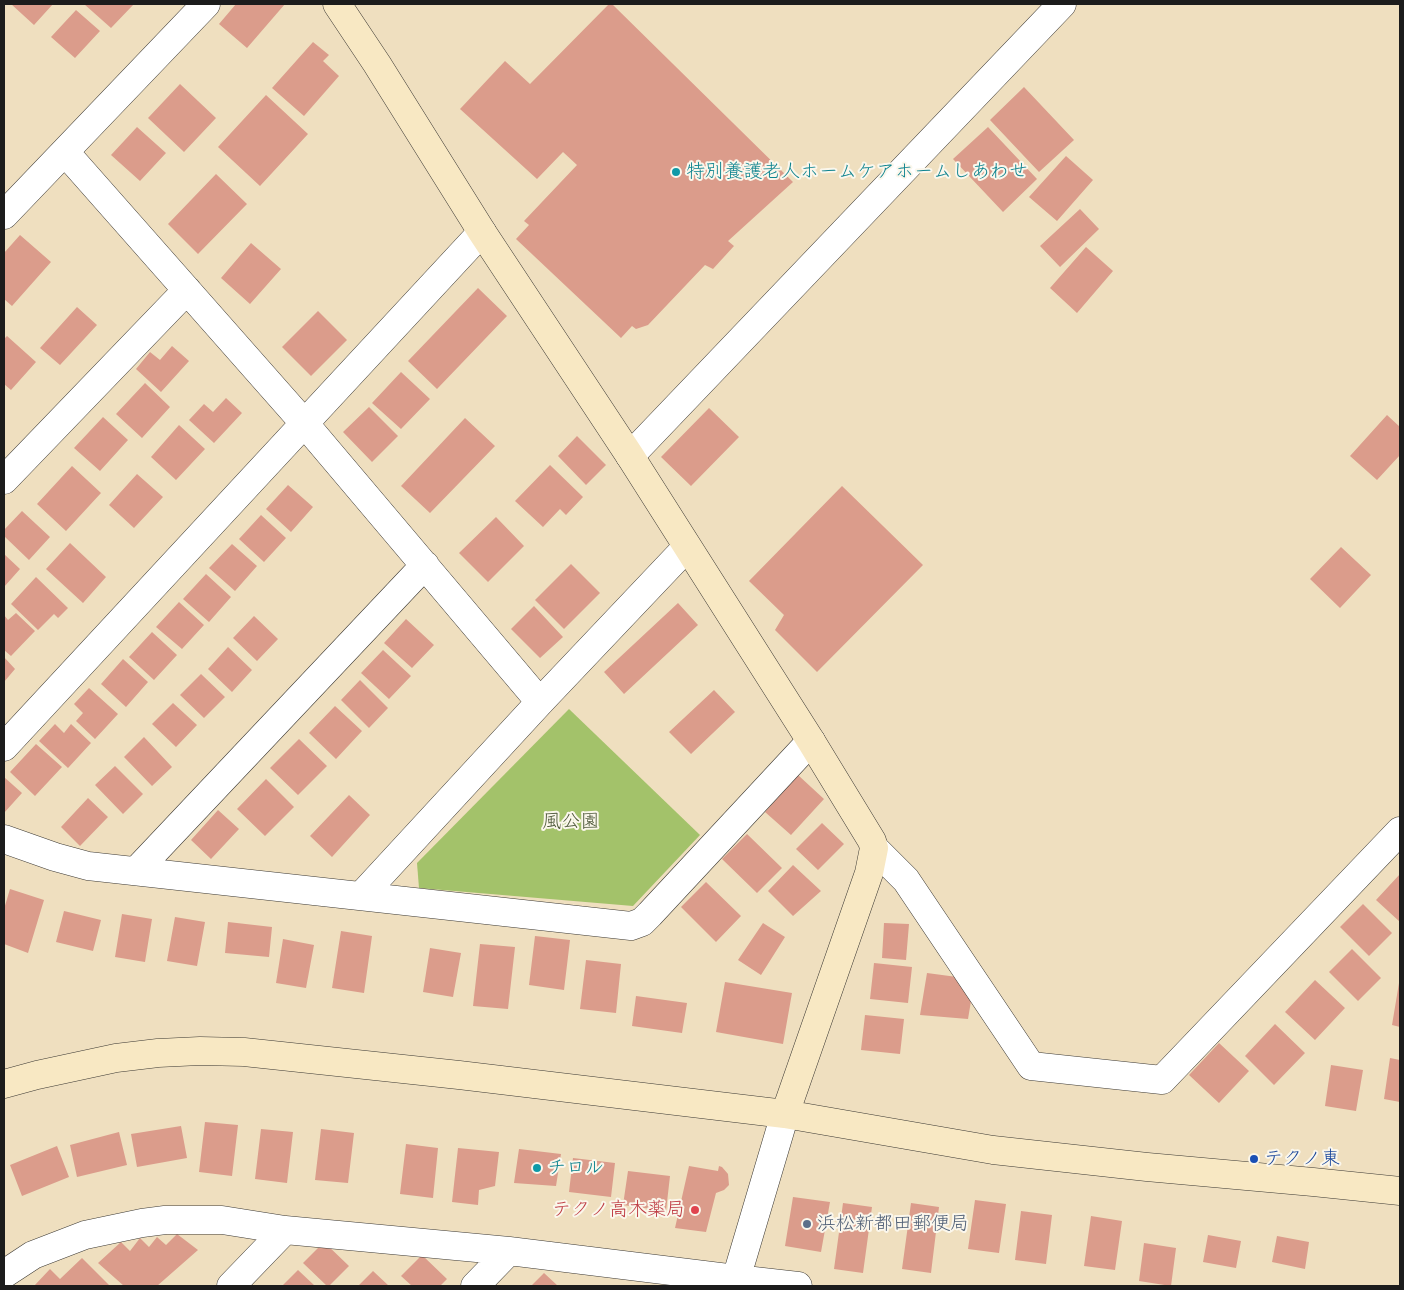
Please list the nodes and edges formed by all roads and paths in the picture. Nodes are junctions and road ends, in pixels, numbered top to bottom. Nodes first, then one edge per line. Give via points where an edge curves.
1 (206, 4) edge
2 (337, 4) edge
3 (1062, 4) edge
4 (65, 152) junction
5 (4, 215) edge
6 (482, 232) junction
7 (186, 290) junction
8 (305, 424) junction
9 (630, 456) junction
10 (4, 480) edge
11 (687, 547) junction
12 (425, 565) junction
13 (540, 702) junction
14 (811, 741) junction
15 (4, 748) edge
16 (1400, 831) edge
17 (4, 839) edge
18 (874, 848) junction
19 (136, 871) junction
20 (361, 896) junction
21 (4, 1084) edge
22 (785, 1114) junction
23 (1400, 1192) edge
24 (284, 1230) junction
25 (509, 1251) junction
26 (4, 1274) edge
27 (733, 1283) edge
28 (231, 1286) edge
29 (475, 1286) edge
30 (798, 1286) edge

1 - 4 street
2 - 6 street
3 - 9 street
4 - 5 street
4 - 7 street
6 - 8 street
6 - 9 street
7 - 8 street
7 - 10 street
8 - 12 street
8 - 15 street
9 - 11 street
11 - 13 street
11 - 14 street
12 - 13 street
12 - 19 street
13 - 20 street
14 - 18 street
14 - 20 street via 650,914 631,926
16 - 18 street via 1162,1080 1031,1066 906,880
17 - 19 street via 88,866
18 - 22 street via 864,892
19 - 20 street
21 - 22 street via 116,1058 183,1051 235,1052 459,1074
22 - 23 street via 993,1150
22 - 27 street
24 - 25 street
24 - 26 street via 222,1220 142,1223 85,1235 33,1255
24 - 28 street
25 - 27 street
25 - 29 street
27 - 30 street

